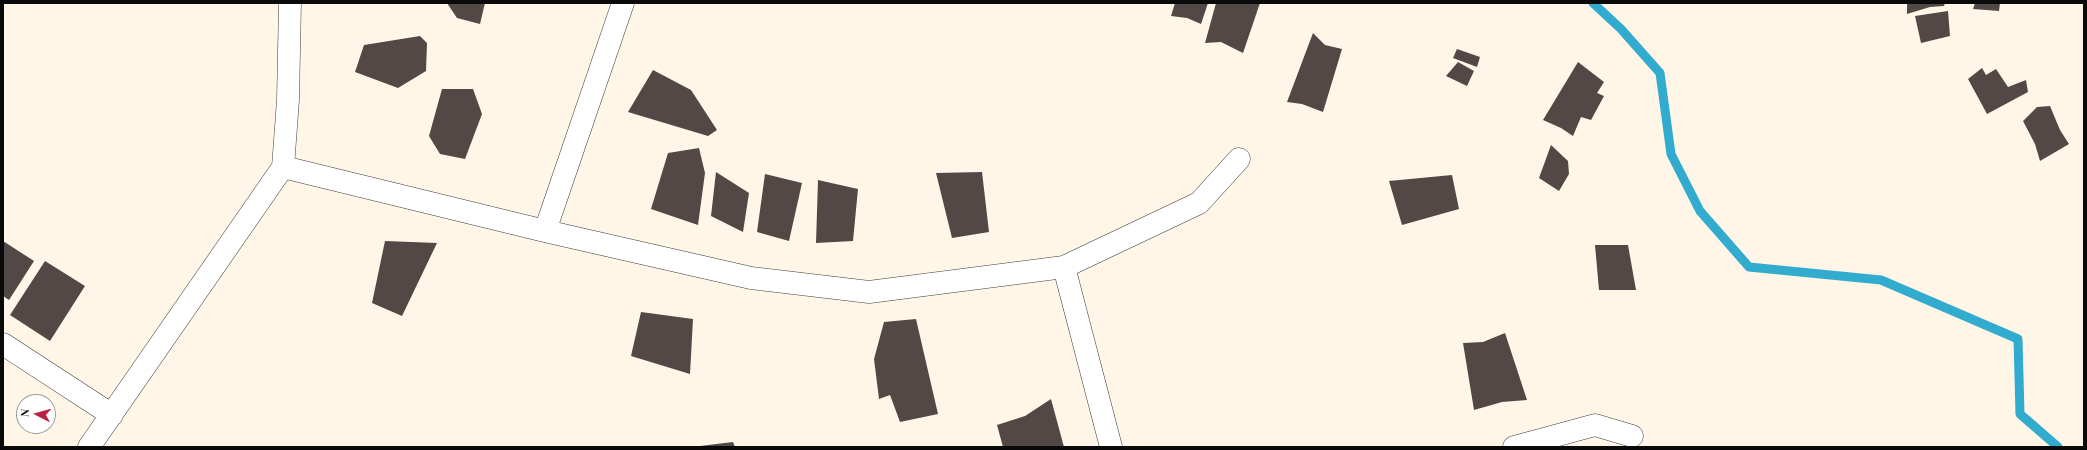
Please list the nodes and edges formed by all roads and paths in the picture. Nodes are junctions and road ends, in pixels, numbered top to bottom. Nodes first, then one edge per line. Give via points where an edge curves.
1 (290, 3) edge
2 (623, 3) edge
3 (1239, 159) dead end
4 (283, 167) junction
5 (545, 231) junction
6 (1064, 267) junction
7 (3, 344) edge
8 (112, 415) junction
9 (1632, 436) dead end
10 (89, 447) edge
11 (1110, 447) edge
12 (1514, 447) edge

1 - 4 street via 288,100
2 - 5 street
3 - 6 street via 1199,203
4 - 5 street
4 - 8 street
5 - 6 street via 751,278 868,292
6 - 11 street
7 - 8 street
8 - 10 street
9 - 12 street via 1596,425

